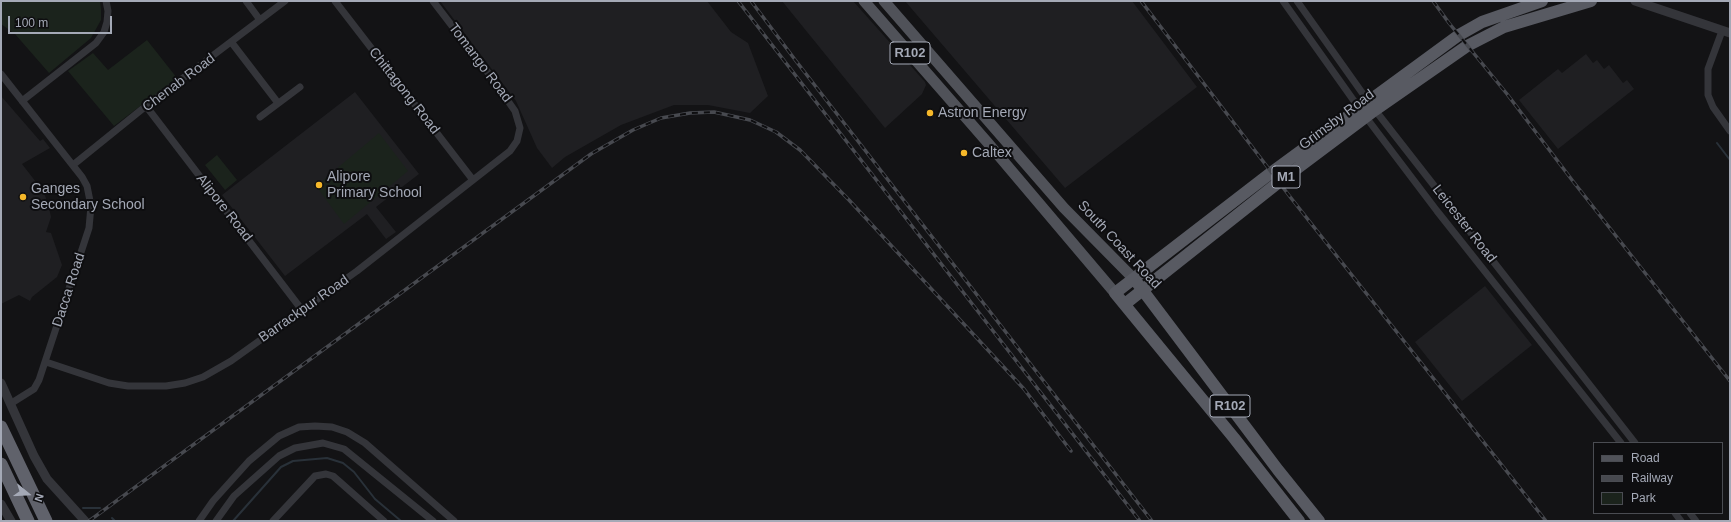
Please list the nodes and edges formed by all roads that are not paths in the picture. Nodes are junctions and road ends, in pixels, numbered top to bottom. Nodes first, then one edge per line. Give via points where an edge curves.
1 (106, 1) edge
2 (246, 1) edge
3 (285, 1) edge
4 (335, 1) edge
5 (433, 1) edge
6 (864, 1) edge
7 (884, 1) edge
8 (1282, 1) edge
9 (1297, 1) edge
10 (1542, 1) edge
11 (1591, 1) edge
12 (1635, 1) edge
13 (1648, 1) edge
14 (1660, 9) junction
15 (893, 10) junction
16 (260, 20) junction
17 (881, 21) junction
18 (1482, 22) junction
19 (1726, 32) edge
20 (1488, 34) junction
21 (232, 42) junction
22 (930, 54) junction
23 (919, 64) junction
24 (1, 74) edge
25 (300, 87) dead end
26 (22, 101) junction
27 (278, 103) junction
28 (146, 106) junction
29 (1367, 109) junction
30 (260, 117) dead end
31 (988, 121) junction
32 (520, 128) joint
33 (976, 128) junction
34 (1730, 131) edge
35 (73, 165) junction
36 (473, 180) junction
37 (1441, 196) junction
38 (1431, 203) junction
39 (1083, 228) junction
40 (1070, 239) junction
41 (1133, 278) junction
42 (1142, 289) junction
43 (1115, 292) junction
44 (1125, 304) junction
45 (302, 310) junction
46 (46, 362) junction
47 (1, 383) edge
48 (10, 404) junction
49 (1, 427) edge
50 (1620, 442) edge
51 (1634, 442) edge
52 (1, 464) edge
53 (1, 504) edge
54 (82, 518) edge
55 (11, 521) edge
56 (28, 521) edge
57 (46, 521) edge
58 (199, 521) edge
59 (216, 521) edge
60 (273, 521) edge
61 (384, 521) edge
62 (433, 521) edge
63 (454, 521) edge
64 (1299, 521) edge
65 (1319, 521) edge

1 - 26 street via 107,22 96,43
2 - 16 street
3 - 16 street, Chenab Road
4 - 36 street, Chittagong Road
5 - 32 street, Tomango Road via 501,90 515,111
6 - 17 main road, R102
7 - 15 main road, South Coast Road / R102
8 - 29 street, Leicester Road
9 - 29 street, Leicester Road
10 - 18 highway, Grimsby Road / M1
11 - 20 highway, Grimsby Road / M1
12 - 14 street
13 - 14 street
14 - 19 street
15 - 17 main road
15 - 22 main road, South Coast Road / R102
16 - 21 street, Chenab Road
17 - 23 main road, R102
18 - 20 highway
18 - 29 highway, Grimsby Road / M1 via 1459,35
19 - 34 street via 1708,70 1708,95
20 - 29 highway, Grimsby Road / M1
21 - 27 street
21 - 28 street, Chenab Road
22 - 23 main road
22 - 31 main road, South Coast Road / R102
23 - 33 main road, R102
24 - 26 street, Dacca Road
25 - 27 street
26 - 35 street, Dacca Road
27 - 30 street
28 - 35 street, Chenab Road
28 - 45 street, Alipore Road
29 - 37 street, Leicester Road
29 - 38 street, Leicester Road
29 - 41 highway, Grimsby Road / M1
29 - 42 highway, Grimsby Road / M1 via 1279,182
31 - 33 main road
31 - 39 main road, South Coast Road / R102
32 - 36 street, Barrackpur Road via 517,141 510,151
33 - 40 main road, R102
35 - 46 street, Dacca Road via 87,186 92,216
36 - 45 street, Barrackpur Road via 357,271
37 - 38 street
37 - 51 street, Leicester Road
38 - 50 street, Leicester Road
39 - 40 main road
39 - 41 main road, South Coast Road / R102
40 - 43 main road, R102
41 - 42 highway, South Coast Road / R102
41 - 43 highway, Grimsby Road / M1
42 - 44 highway, Grimsby Road / M1
42 - 65 highway, South Coast Road / R102
43 - 44 highway, R102
44 - 64 highway, R102
45 - 46 street, Barrackpur Road via 231,361 203,377 185,383 128,386 109,383
46 - 48 street, Dacca Road via 34,389
47 - 48 street
48 - 54 street via 47,479
49 - 57 highway
52 - 56 highway
53 - 55 street
58 - 63 street via 213,501 249,461 279,436 299,427 315,426 332,427 347,432 365,443
59 - 62 street via 234,496 279,456 295,448 323,443 344,449
60 - 61 street via 315,476 326,474 333,476

